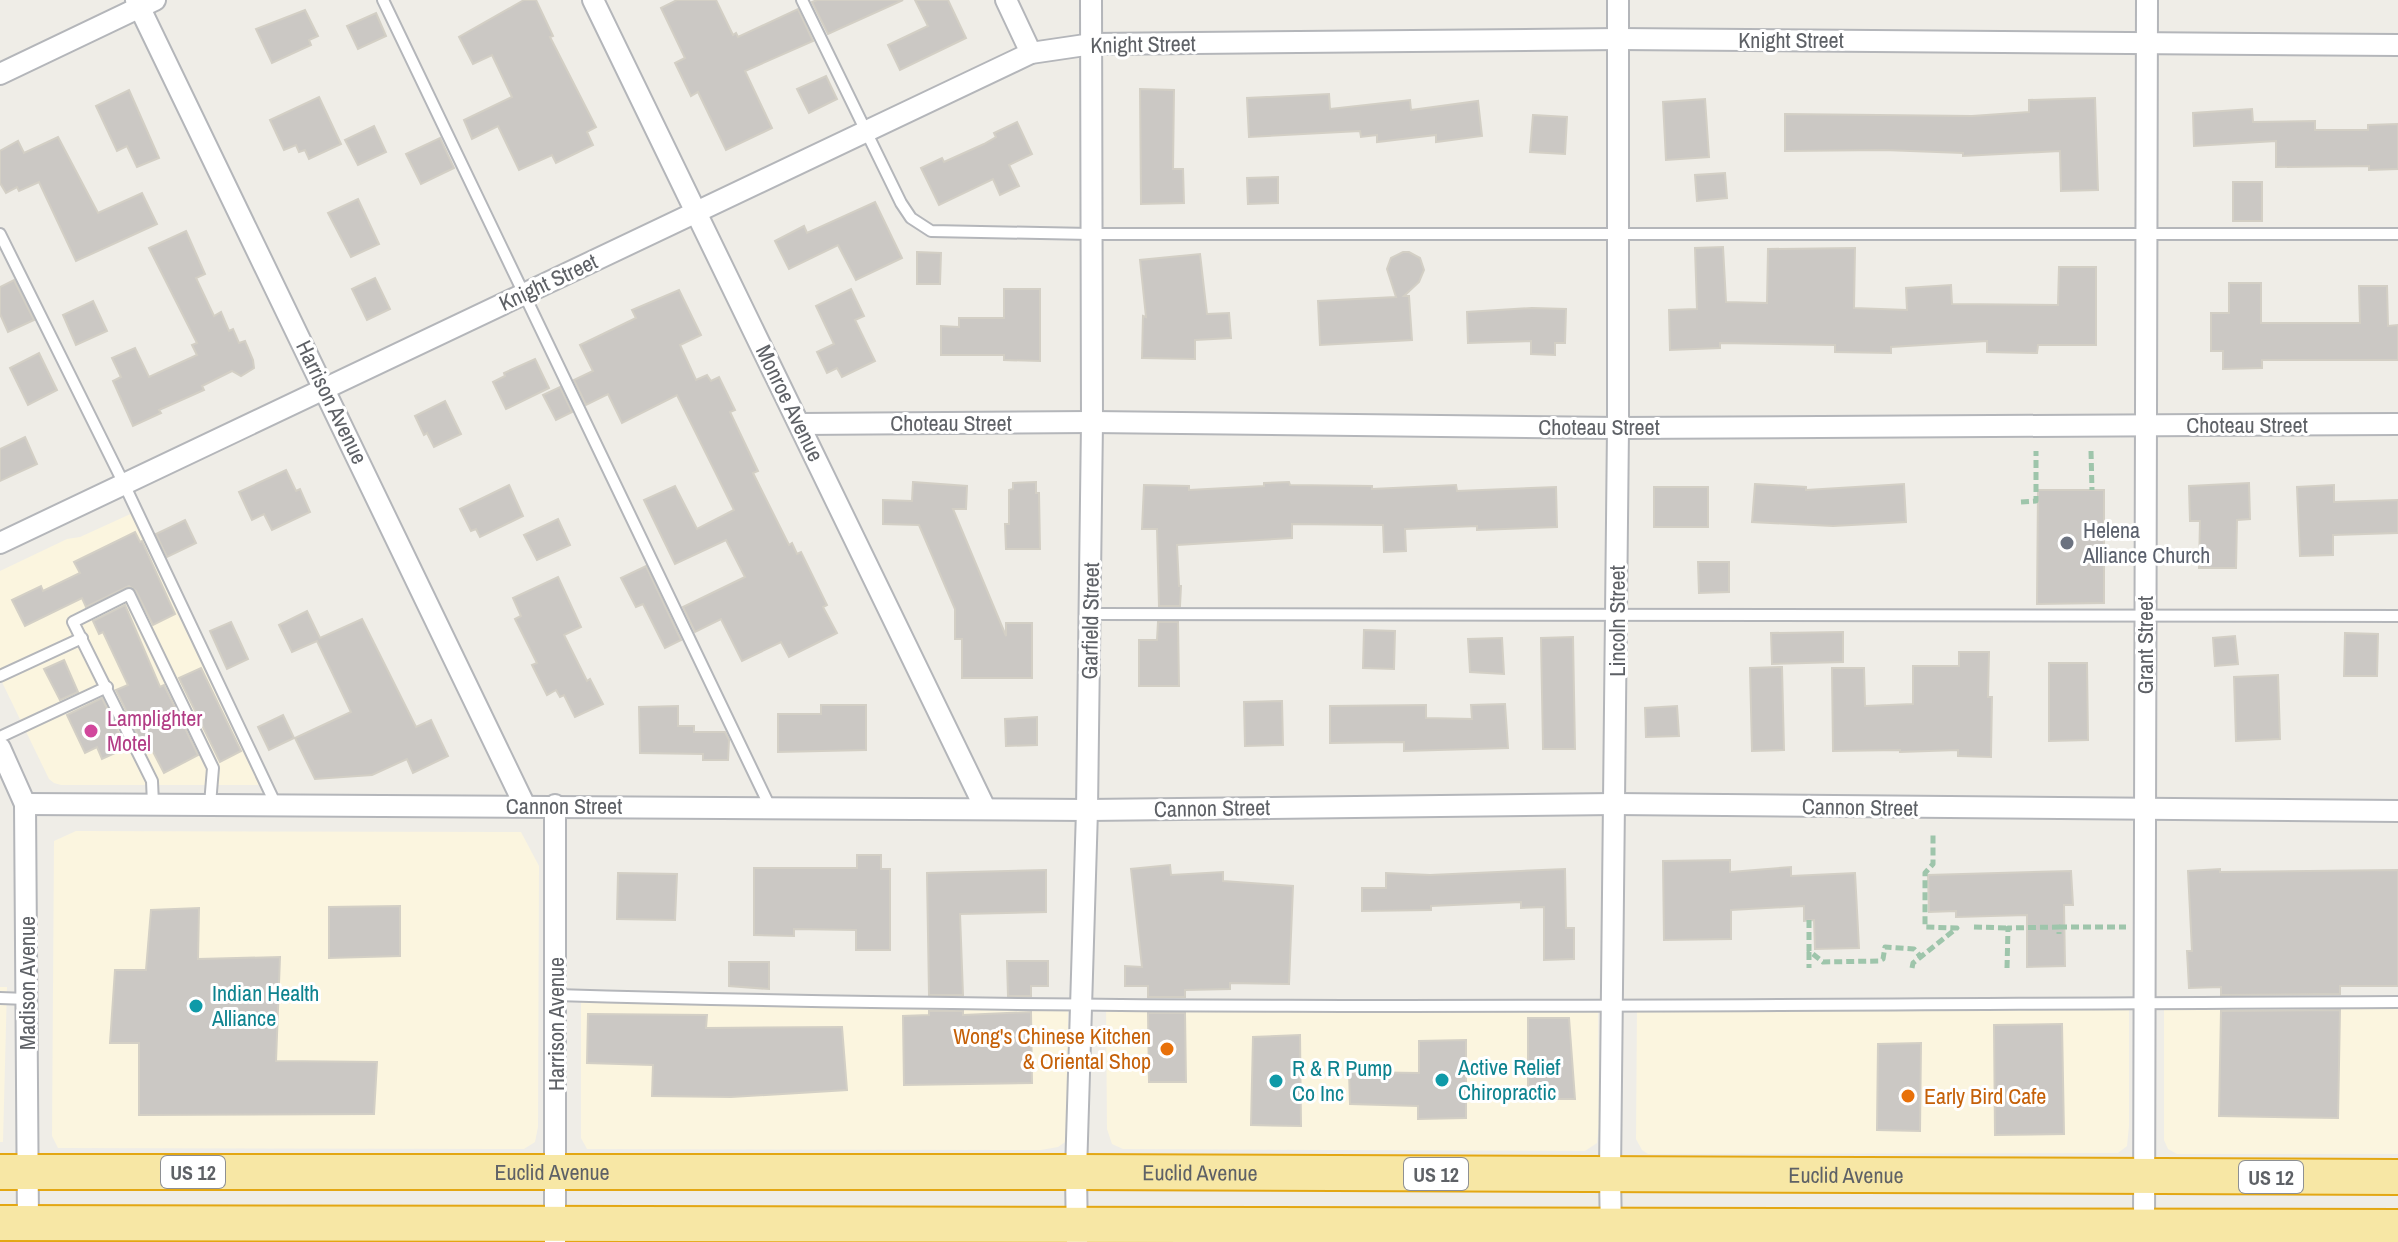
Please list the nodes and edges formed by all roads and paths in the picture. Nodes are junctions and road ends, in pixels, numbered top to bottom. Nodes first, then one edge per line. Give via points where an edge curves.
1 (383, 0) edge
2 (593, 0) edge
3 (802, 0) edge
4 (1006, 0) edge
5 (1091, 0) edge
6 (1618, 0) edge
7 (2147, 0) edge
8 (144, 3) edge
9 (1619, 39) junction
10 (2147, 43) junction
11 (1092, 44) junction
12 (2398, 45) edge
13 (1031, 53) junction
14 (0, 74) edge
15 (867, 132) junction
16 (696, 212) junction
17 (2146, 233) junction
18 (0, 234) edge
19 (1090, 234) junction
20 (1617, 234) junction
21 (2398, 234) edge
22 (524, 293) junction
23 (325, 388) junction
24 (1092, 422) junction
25 (800, 424) junction
26 (2398, 424) edge
27 (2146, 426) junction
28 (1618, 428) junction
29 (2036, 451) dead end
30 (2091, 451) dead end
31 (124, 484) junction
32 (2092, 490) dead end
33 (2021, 502) dead end
34 (0, 543) edge
35 (1090, 614) junction
36 (1617, 615) junction
37 (2145, 616) junction
38 (2398, 616) edge
39 (82, 638) junction
40 (0, 676) edge
41 (107, 687) junction
42 (0, 737) edge
43 (0, 748) edge
44 (25, 804) junction
45 (153, 804) junction
46 (210, 804) junction
47 (1615, 804) junction
48 (276, 805) junction
49 (555, 805) junction
50 (525, 806) junction
51 (770, 807) junction
52 (985, 808) junction
53 (1087, 810) junction
54 (2144, 811) junction
55 (2398, 811) edge
56 (1933, 835) dead end
57 (1809, 920) dead end
58 (1974, 927) dead end
59 (2127, 927) dead end
60 (2008, 928) junction
61 (1809, 951) junction
62 (1920, 956) junction
63 (1809, 968) dead end
64 (1912, 968) dead end
65 (2007, 968) dead end
66 (556, 995) junction
67 (0, 998) edge
68 (27, 999) junction
69 (2398, 1002) edge
70 (2144, 1003) junction
71 (1081, 1004) junction
72 (1612, 1006) junction
73 (14, 1172) edge
74 (557, 1172) junction
75 (1076, 1172) junction
76 (1610, 1174) junction
77 (2143, 1176) junction
78 (2398, 1177) edge
79 (14, 1223) edge
80 (2398, 1227) edge
81 (555, 1233) edge
82 (1077, 1233) edge
83 (1611, 1234) edge
84 (2144, 1234) edge

1 - 22 lane
2 - 16 street, Monroe Avenue
3 - 15 lane
4 - 13 street
5 - 11 street, Garfield Street
6 - 9 street, Lincoln Street
7 - 10 street, Grant Street
8 - 14 street
8 - 23 street, Harrison Avenue
9 - 10 street, Knight Street
9 - 11 street, Knight Street
9 - 20 street, Lincoln Street
10 - 12 street, Knight Street
10 - 17 street, Grant Street
11 - 13 street, Knight Street
11 - 19 street, Garfield Street
13 - 15 street, Knight Street
15 - 16 street, Knight Street
15 - 19 lane via 911,218 931,231
16 - 22 street, Knight Street
16 - 25 street, Monroe Avenue
17 - 20 lane
17 - 21 lane
17 - 27 street, Grant Street
18 - 31 lane
19 - 20 lane
19 - 24 street, Garfield Street
20 - 28 street, Lincoln Street
22 - 23 street, Knight Street
22 - 51 lane
23 - 31 street, Knight Street
23 - 50 street, Harrison Avenue
24 - 25 street, Choteau Street
24 - 28 street, Choteau Street
24 - 35 street, Garfield Street
25 - 52 street, Monroe Avenue
26 - 27 street, Choteau Street
27 - 28 street, Choteau Street
27 - 37 street, Grant Street
28 - 36 street, Lincoln Street
29 - 33 path via 2036,501
30 - 32 path
31 - 34 street, Knight Street
31 - 48 lane
35 - 36 lane
35 - 53 street, Garfield Street
36 - 37 lane
36 - 47 street, Lincoln Street
37 - 38 lane
37 - 54 street, Grant Street
39 - 40 lane
39 - 41 lane
39 - 46 lane via 73,622 129,594 213,768
41 - 42 lane
41 - 45 lane via 152,781
43 - 44 street, Madison Avenue
44 - 45 street, Cannon Street
44 - 68 street, Madison Avenue
45 - 46 street, Cannon Street
46 - 48 street, Cannon Street
47 - 53 street, Cannon Street
47 - 54 street, Cannon Street
47 - 72 street, Lincoln Street
48 - 50 street, Cannon Street
49 - 50 street, Cannon Street
49 - 51 street, Cannon Street
49 - 66 street, Harrison Avenue
51 - 52 street, Cannon Street
52 - 53 street, Cannon Street
53 - 71 street, Garfield Street
54 - 55 street, Cannon Street
54 - 70 street, Grant Street
56 - 62 path via 1933,864 1925,873 1925,927 1957,928
57 - 61 path
58 - 60 path
59 - 60 path
60 - 65 path
61 - 62 path via 1823,962 1879,961 1885,947 1914,949
61 - 63 path
62 - 64 path
66 - 71 lane
66 - 74 street, Harrison Avenue
67 - 68 lane
68 - 73 street, Madison Avenue
69 - 70 lane
70 - 72 lane
70 - 77 street, Grant Street
71 - 72 lane
71 - 75 street, Garfield Street
72 - 76 street, Lincoln Street
73 - 74 highway, Euclid Avenue / US 12
73 - 79 street, Madison Avenue
74 - 75 highway, Euclid Avenue / US 12
74 - 81 street, Harrison Avenue
75 - 76 highway, Euclid Avenue / US 12
75 - 82 street, Garfield Street
76 - 77 highway, Euclid Avenue / US 12
76 - 83 street, Lincoln Street
77 - 78 highway, Euclid Avenue / US 12
77 - 84 street, Grant Street
79 - 81 highway
80 - 84 highway
81 - 82 highway
82 - 83 highway
83 - 84 highway

